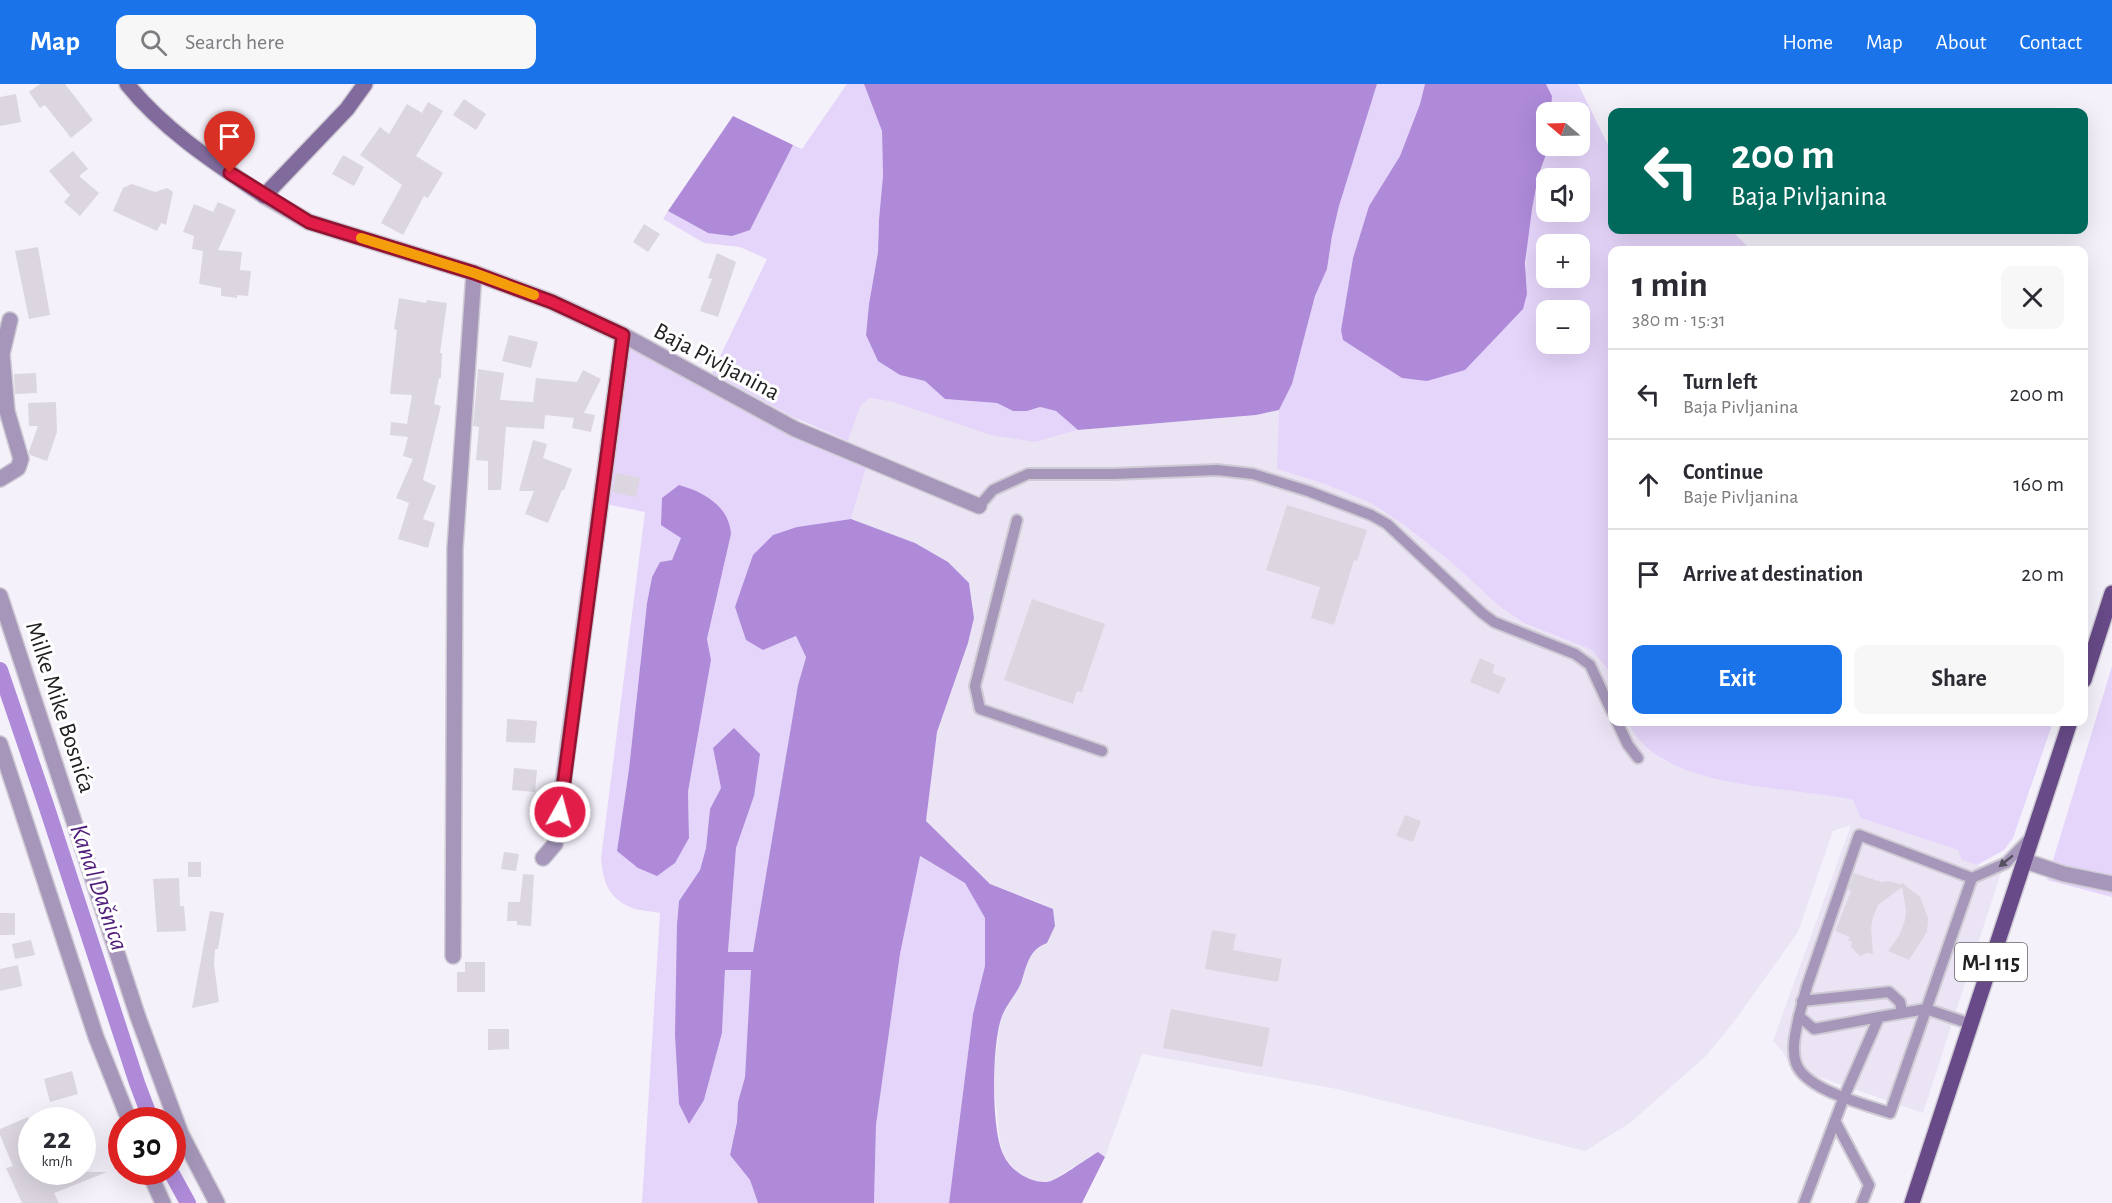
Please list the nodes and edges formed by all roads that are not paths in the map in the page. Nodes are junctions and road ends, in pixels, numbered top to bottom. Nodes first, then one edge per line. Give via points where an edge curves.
1 (127, 84) edge
2 (365, 84) edge
3 (264, 196) junction
4 (474, 273) junction
5 (10, 320) dead end
6 (623, 335) junction
7 (0, 479) edge
8 (979, 506) joint
9 (1017, 520) dead end
10 (2112, 593) edge
11 (0, 596) edge
12 (2106, 633) edge
13 (2088, 671) edge
14 (1608, 703) edge
15 (1619, 726) edge
16 (2069, 726) edge
17 (0, 744) edge
18 (1102, 751) dead end
19 (1638, 758) dead end
20 (2033, 833) junction
21 (543, 858) dead end
22 (2025, 861) junction
23 (1972, 878) junction
24 (2112, 884) edge
25 (453, 956) dead end
26 (1802, 1001) junction
27 (1926, 1009) junction
28 (1902, 1012) junction
29 (1799, 1016) junction
30 (1879, 1017) junction
31 (1971, 1024) junction
32 (1844, 1097) junction
33 (124, 1107) edge
34 (1835, 1121) junction
35 (155, 1185) edge
36 (164, 1203) edge
37 (217, 1203) edge
38 (1804, 1203) edge
39 (1862, 1203) edge
40 (1912, 1203) edge

1 - 3 street via 163,121
2 - 3 street via 347,109
3 - 4 street, Baja Pivljanina via 309,222
4 - 6 street, Baja Pivljanina via 552,302
4 - 25 street via 455,548
5 - 7 street via 2,354 7,411 21,459 18,468
6 - 8 street, Baja Pivljanina via 795,429
6 - 21 street via 555,844
8 - 14 lane via 993,490 1028,474 1218,470 1253,474 1308,491 1387,524 1494,622 1584,660
9 - 18 lane via 975,686 980,709
10 - 12 main road
11 - 37 street, Milke Mike Bosnića via 138,1017 181,1134
12 - 13 main road
15 - 19 lane
16 - 20 main road, M-I 115
17 - 33 street via 96,1037
20 - 22 main road, M-I 115
20 -> 23 lane via 2006,863
22 - 24 street
22 - 31 main road, M-I 115
23 - 26 lane via 1859,835
23 - 27 lane
26 - 28 lane via 1888,992 1900,1002
26 - 29 lane
27 - 28 lane
27 - 31 lane
27 - 32 lane via 1890,1113
28 - 30 lane
29 - 30 lane via 1814,1029
29 - 32 lane via 1794,1053 1802,1075
30 - 32 lane
31 - 40 main road, M-I 115
32 - 34 lane
34 - 38 lane
34 - 39 lane via 1869,1185
35 - 36 street

